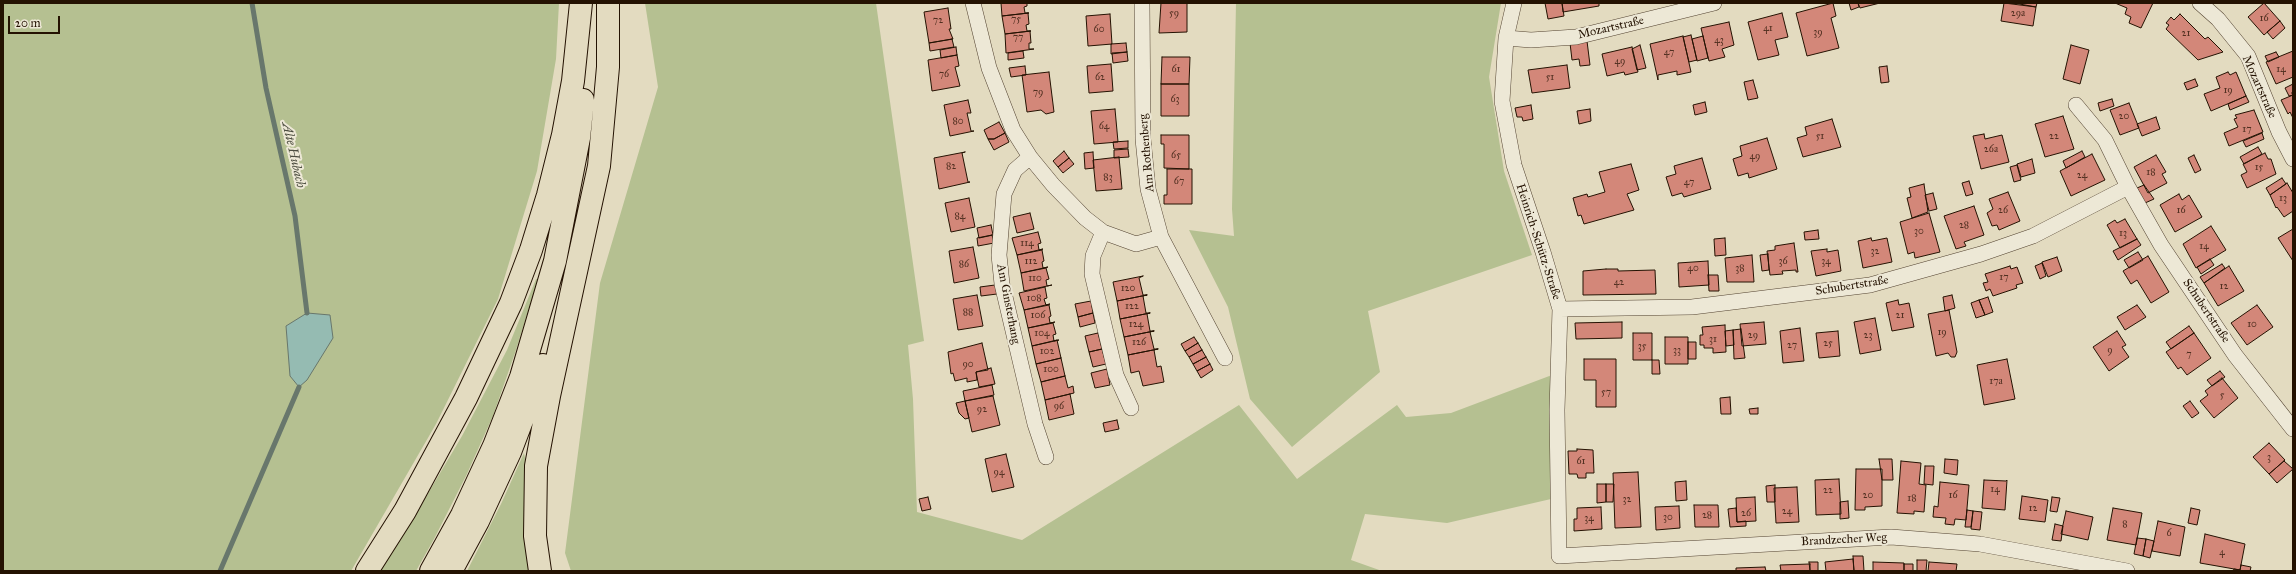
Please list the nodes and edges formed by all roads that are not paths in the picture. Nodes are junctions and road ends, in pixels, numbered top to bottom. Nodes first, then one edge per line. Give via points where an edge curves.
1 (581, 3) edge
2 (588, 3) edge
3 (608, 3) edge
4 (973, 3) edge
5 (1142, 3) edge
6 (1514, 3) edge
7 (1714, 3) edge
8 (2200, 3) edge
9 (1506, 38) junction
10 (2076, 105) dead end
11 (1030, 157) junction
12 (2293, 159) edge
13 (2128, 188) junction
14 (1103, 232) junction
15 (1162, 237) junction
16 (578, 264) junction
17 (1560, 309) junction
18 (1225, 358) dead end
19 (1131, 408) dead end
20 (2293, 429) edge
21 (1046, 457) dead end
22 (1559, 556) joint
23 (366, 571) edge
24 (431, 571) edge
25 (451, 571) edge
26 (540, 571) edge
27 (2127, 571) edge

1 - 23 highway via 573,81 563,135 548,195 525,265 494,341 460,411 405,511
2 - 24 highway via 586,72 578,138 563,227 545,298 521,377 494,446 462,515
3 - 16 highway via 605,117 595,187
4 - 11 street via 989,68 1013,130
5 - 15 street, Am Rothenberg via 1143,139 1148,189
6 - 9 street, Heinrich-Schütz-Straße
7 - 9 street, Mozartstraße via 1576,37 1531,40
8 - 12 street, Mozartstraße via 2218,19 2248,56 2279,132
9 - 17 street, Heinrich-Schütz-Straße via 1502,101 1514,165
10 - 13 street, Schubertstraße via 2105,140
11 - 14 street via 1053,186
11 - 21 street, Am Ginsterhang via 1015,170 1004,194 999,255 1002,284 1034,424
13 - 17 street, Schubertstraße via 2033,236 1981,254 1870,285 1692,307
13 - 20 street, Schubertstraße via 2161,245 2235,355
14 - 15 street via 1136,244
14 - 19 street via 1093,256 1092,274 1116,375
15 - 18 street, Am Rothenberg
16 - 25 highway via 537,384 510,452
16 - 26 highway via 536,466 535,536
17 - 22 street, Heinrich-Schütz-Straße via 1557,410
22 - 27 street, Brandzecher Weg via 1891,537 1980,544

